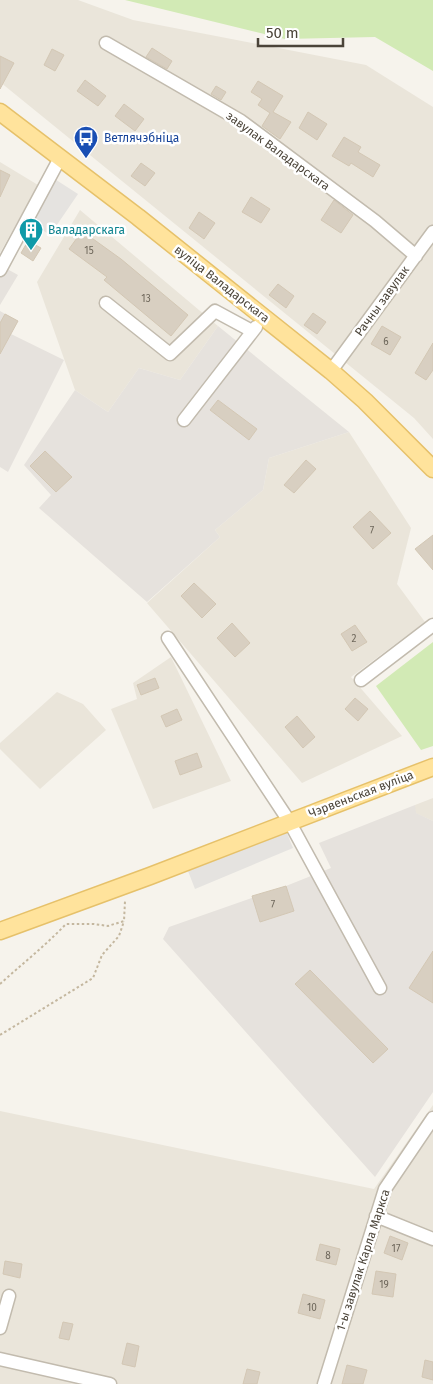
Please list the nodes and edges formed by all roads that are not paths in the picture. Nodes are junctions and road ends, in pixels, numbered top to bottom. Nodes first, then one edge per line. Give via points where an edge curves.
1 (106, 43) dead end
2 (0, 112) edge
3 (60, 158) junction
4 (433, 232) edge
5 (416, 256) junction
6 (0, 270) edge
7 (106, 303) dead end
8 (264, 317) junction
9 (252, 331) junction
10 (331, 371) junction
11 (184, 420) dead end
12 (433, 469) edge
13 (433, 625) edge
14 (168, 638) dead end
15 (361, 680) dead end
16 (433, 766) edge
17 (289, 822) junction
18 (0, 931) edge
19 (380, 988) dead end
20 (433, 1118) edge
21 (376, 1216) junction
22 (433, 1239) edge
23 (9, 1296) dead end
24 (0, 1328) edge
25 (0, 1359) edge
26 (110, 1384) edge
27 (324, 1384) edge

1 - 5 street, завулак Валадарскага via 241,121 375,221
2 - 3 main road, вуліца Валадарскага
3 - 6 street
3 - 8 main road, вуліца Валадарскага
4 - 5 street, Рачны завулак
5 - 10 street, Рачны завулак
7 - 9 street via 170,354 215,311
8 - 9 street
8 - 10 main road, вуліца Валадарскага
9 - 11 street
10 - 12 main road, вуліца Валадарскага
13 - 15 street
14 - 17 street
16 - 17 main road, Чэрвеньская вуліца
17 - 18 main road, Чэрвеньская вуліца
17 - 19 street
20 - 21 street, 1-ы завулак Карла Маркса via 384,1189
21 - 22 street
21 - 27 street, 1-ы завулак Карла Маркса
23 - 24 street
25 - 26 street

